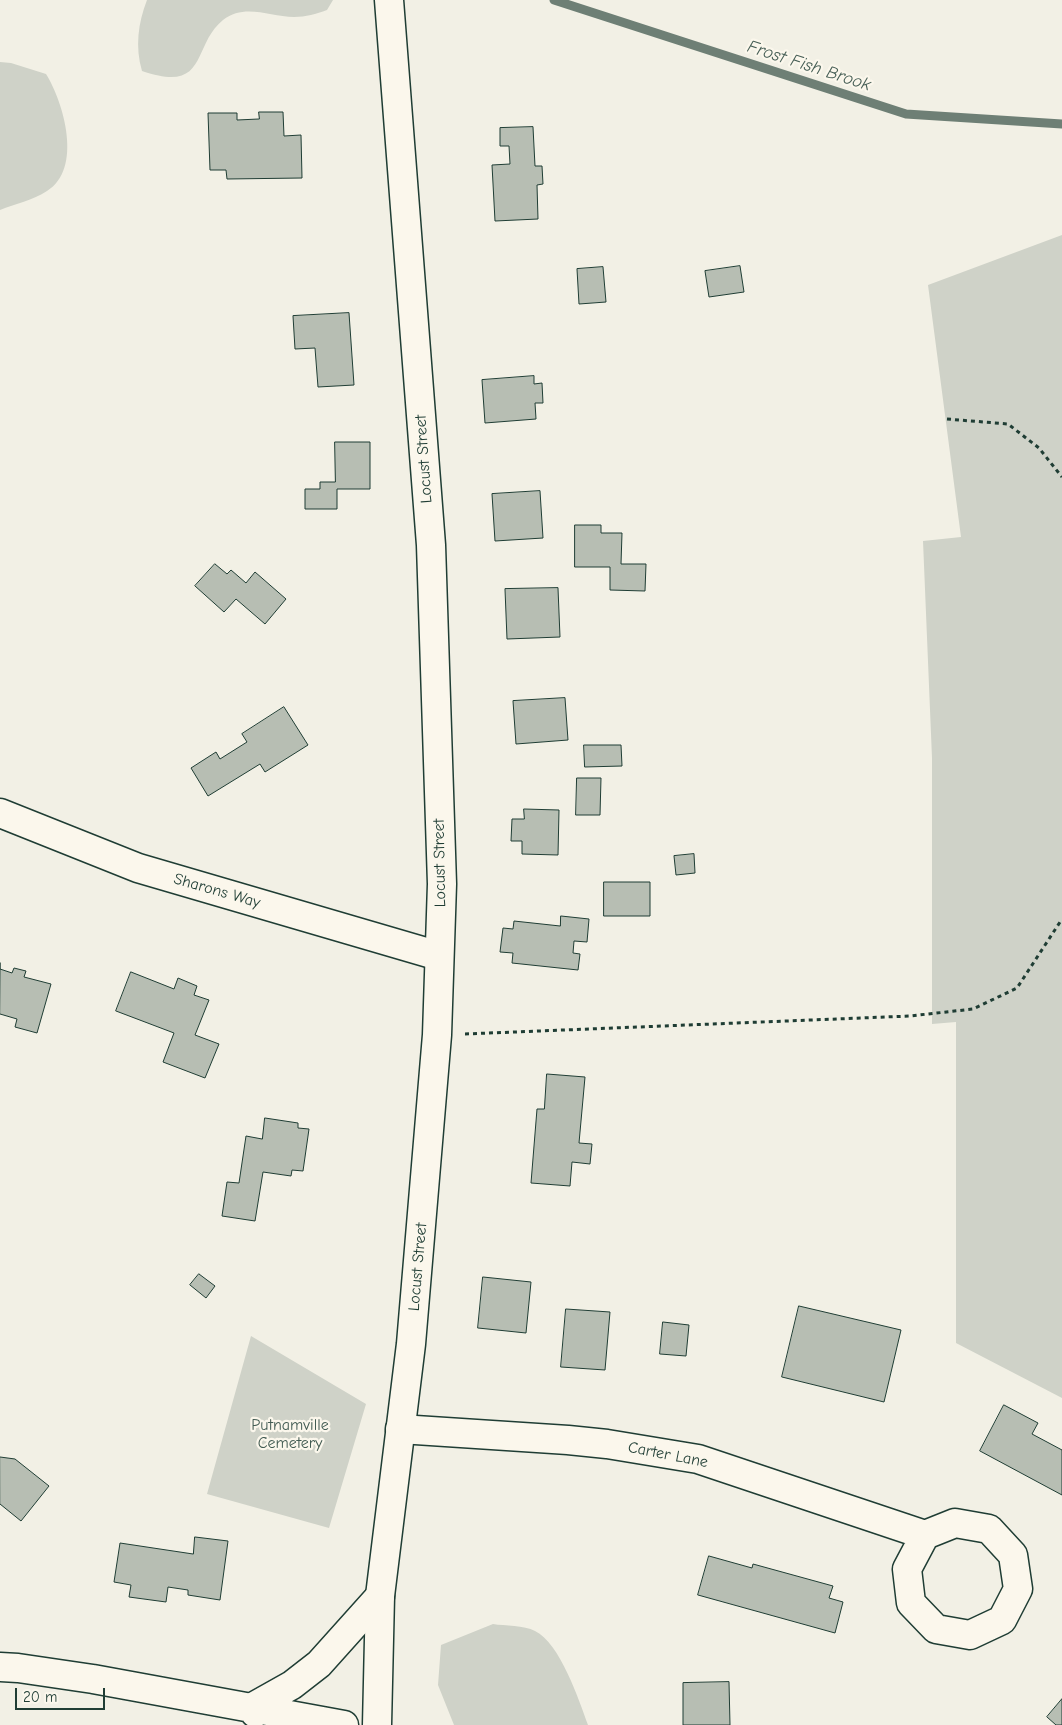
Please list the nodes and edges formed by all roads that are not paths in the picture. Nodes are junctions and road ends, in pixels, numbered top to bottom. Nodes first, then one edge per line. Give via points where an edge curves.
1 (389, 0) edge
2 (0, 813) edge
3 (440, 956) junction
4 (400, 1430) junction
5 (925, 1535) junction
6 (380, 1596) junction
7 (0, 1667) edge
8 (258, 1716) edge
9 (344, 1725) edge
10 (377, 1725) edge

1 - 3 street, Locust Street via 430,545 442,884
2 - 3 street, Sharons Way via 138,868
3 - 4 street, Locust Street via 437,1035 411,1344
4 - 5 street, Carter Lane via 568,1440 698,1459
4 - 6 street, Locust Street
5 - 5 street via 906,1569 911,1603 936,1629 970,1635 1002,1620 1018,1589 1014,1555 989,1529 955,1523
6 - 8 street via 319,1664
6 - 10 street, Locust Street
7 - 8 street via 93,1679
8 - 9 street

